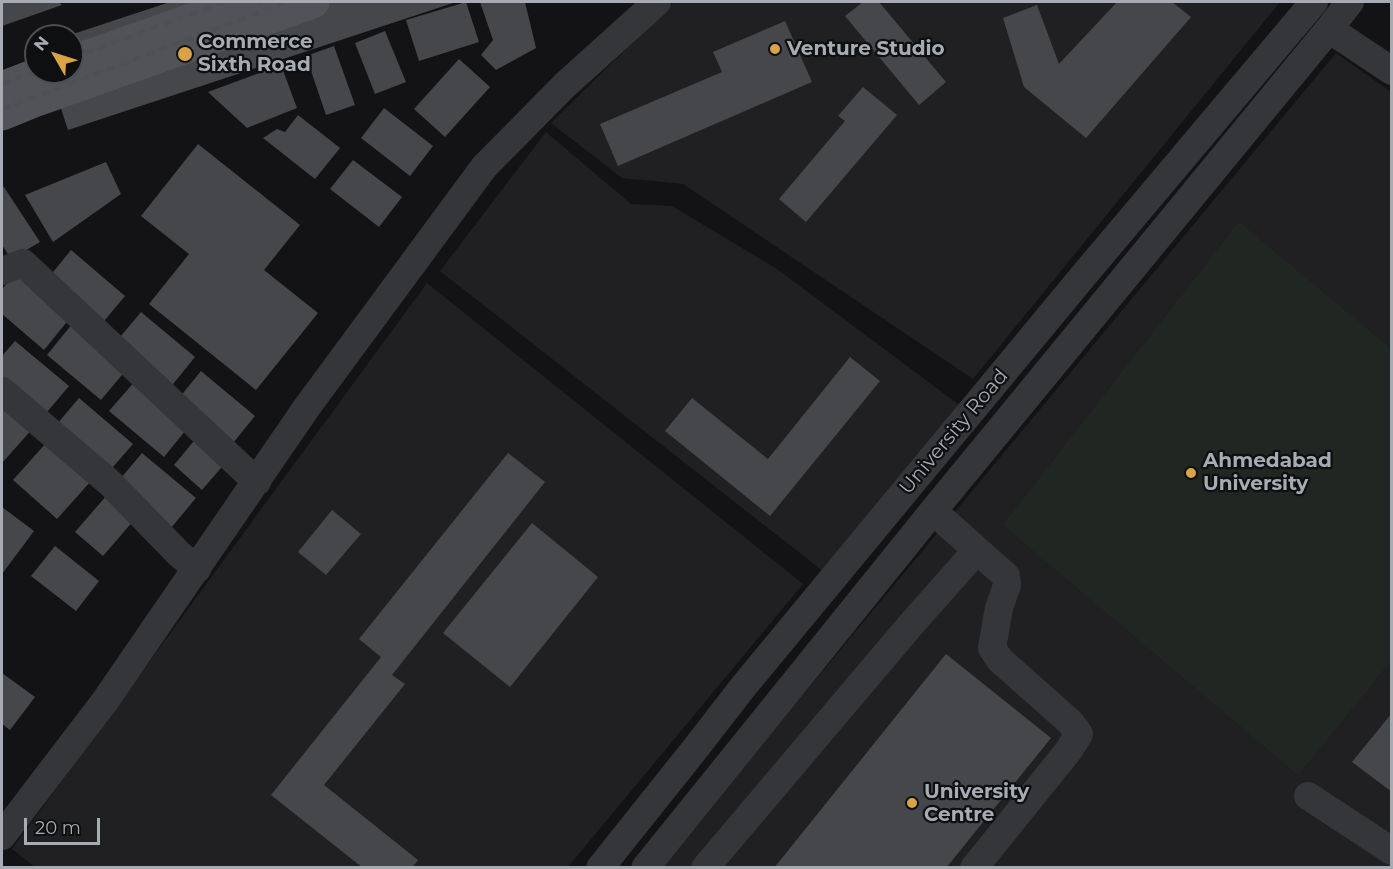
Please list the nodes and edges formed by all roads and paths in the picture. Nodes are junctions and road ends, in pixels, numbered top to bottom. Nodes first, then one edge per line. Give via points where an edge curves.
1 (242, 2) edge
2 (313, 2) edge
3 (657, 2) edge
4 (1314, 2) edge
5 (1350, 2) edge
6 (1329, 29) junction
7 (84, 58) edge
8 (1392, 71) edge
9 (24, 79) edge
10 (2, 88) edge
11 (2, 114) edge
12 (2, 271) edge
13 (2, 391) edge
14 (257, 482) junction
15 (933, 512) junction
16 (977, 550) junction
17 (197, 569) junction
18 (1308, 796) dead end
19 (2, 836) edge
20 (1392, 851) edge
21 (600, 867) edge
22 (645, 867) edge
23 (705, 867) edge
24 (974, 867) edge

1 - 7 main road
2 - 11 main road
3 - 14 street via 565,85 484,167 321,388
4 - 21 street, University Road via 743,687
5 - 6 street, University Road
6 - 8 street
6 - 15 street, University Road
9 - 10 main road
12 - 14 street via 23,263
13 - 17 street via 110,483
14 - 17 street
15 - 16 street
15 - 22 street, University Road
16 - 23 street
16 - 24 street via 1006,576 992,648 1079,734
17 - 19 street via 105,701
18 - 20 street

